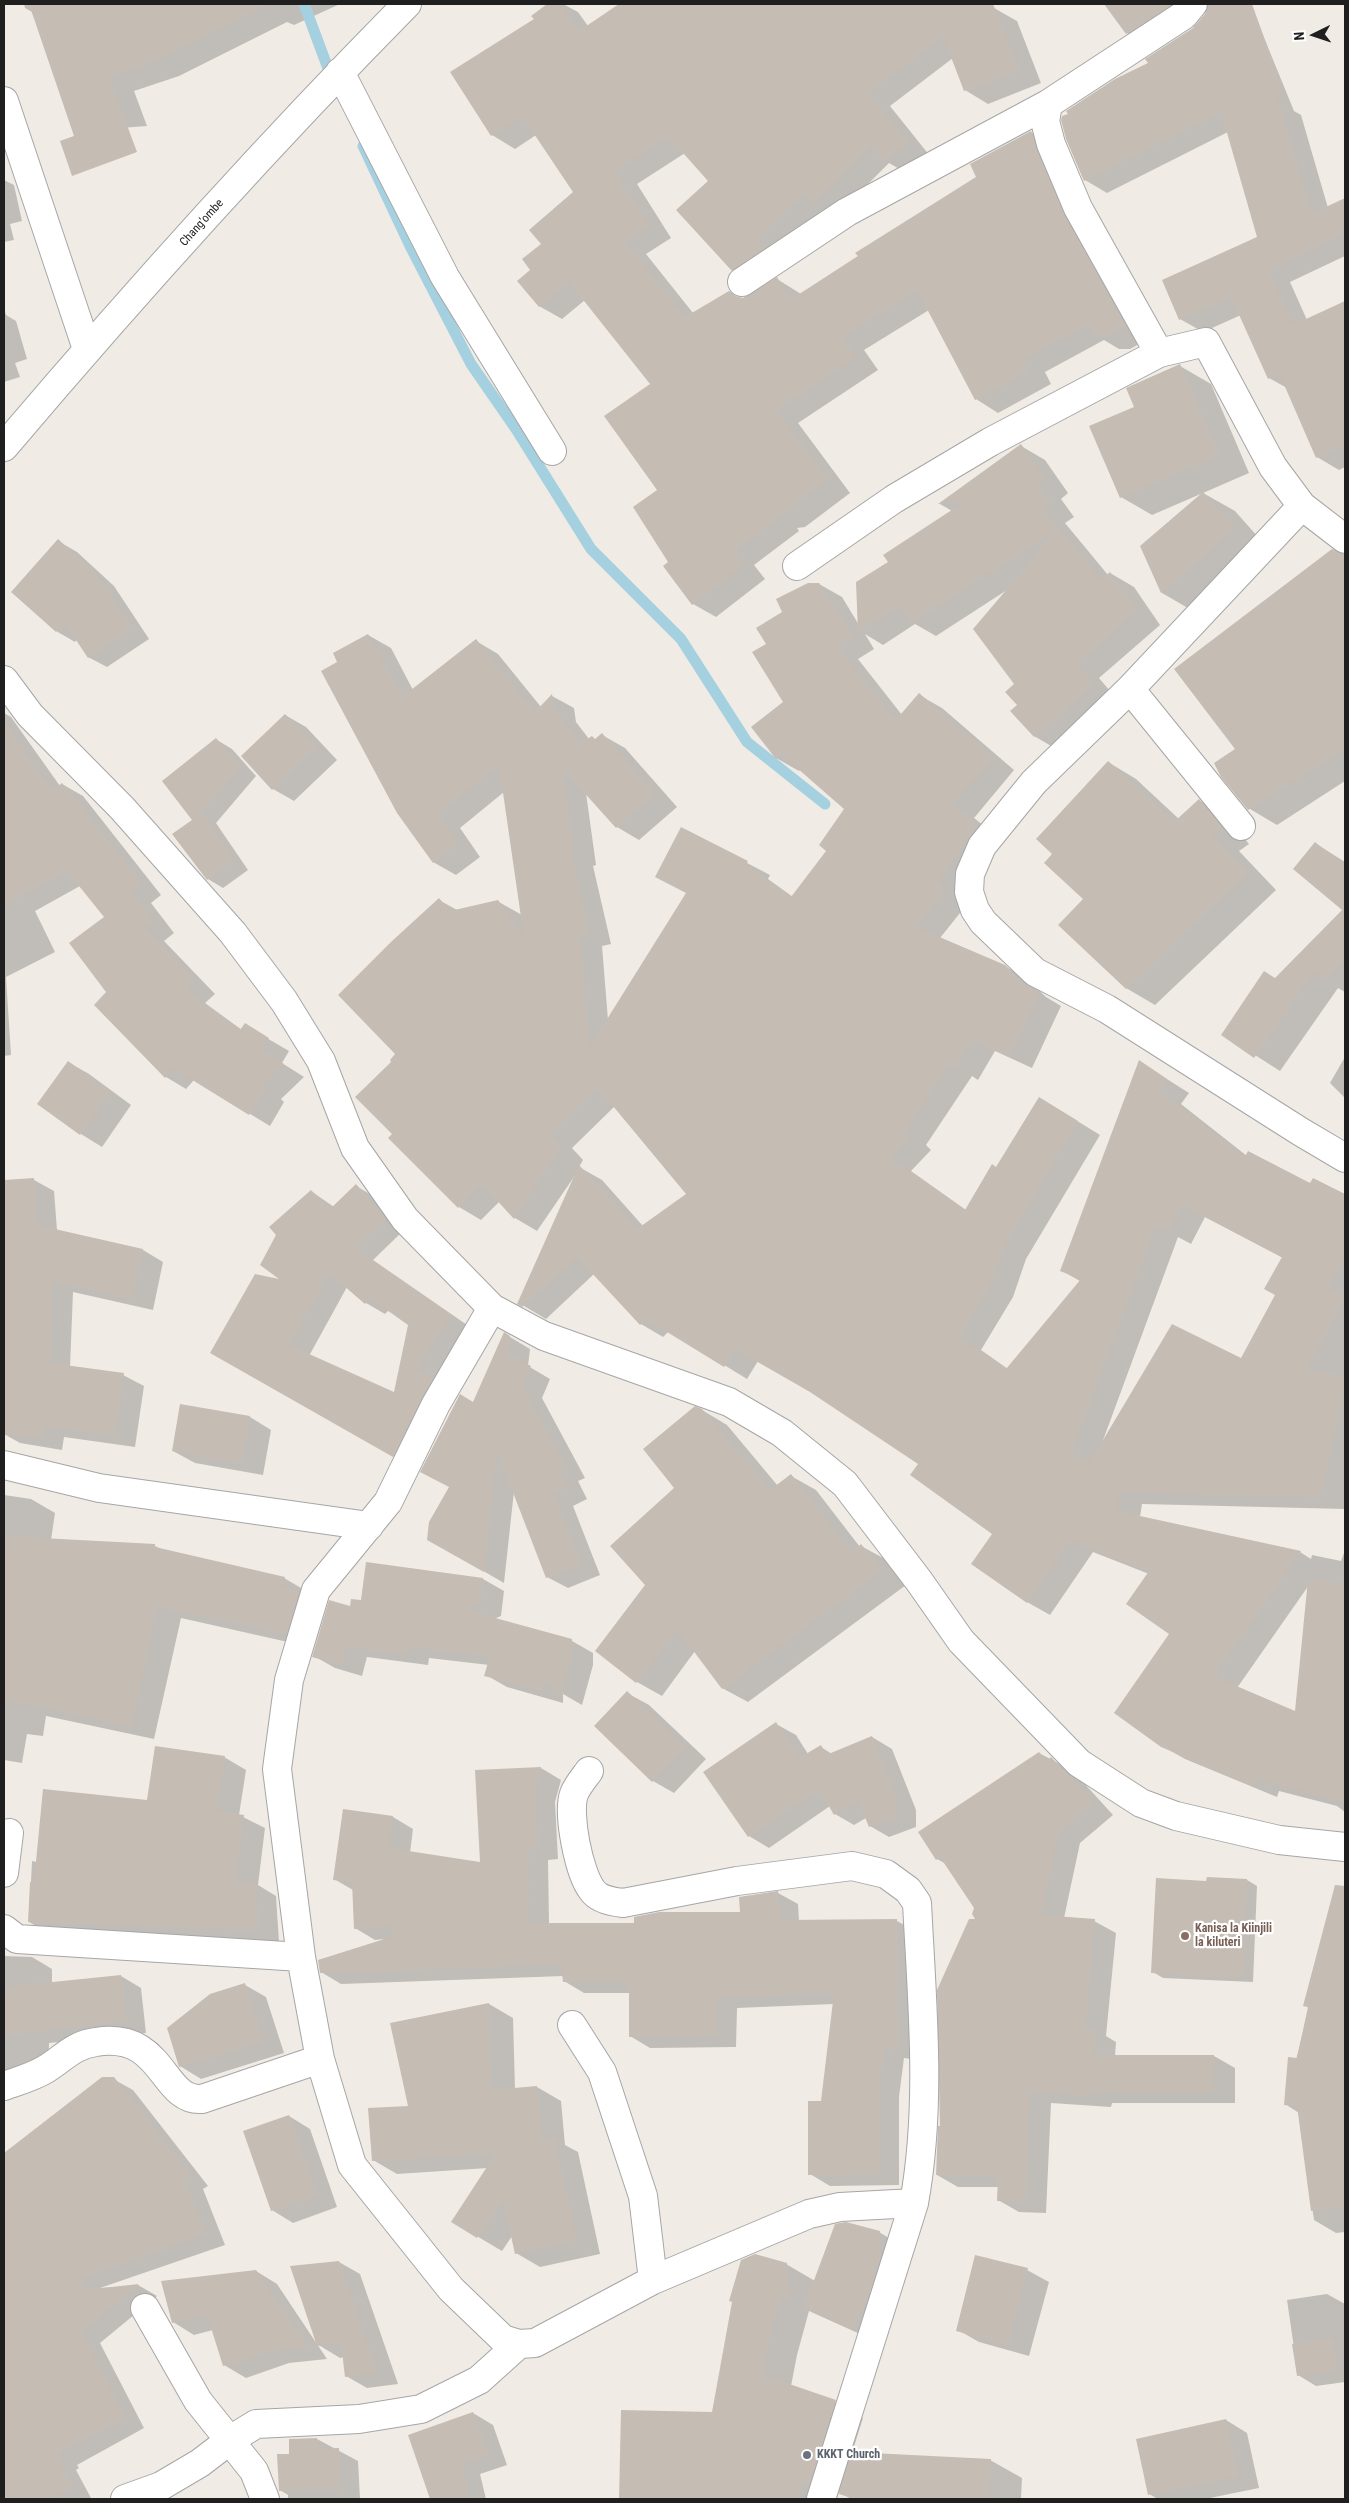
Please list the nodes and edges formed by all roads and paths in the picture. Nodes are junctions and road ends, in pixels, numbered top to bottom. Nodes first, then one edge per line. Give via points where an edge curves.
1 (407, 4) edge
2 (1193, 4) edge
3 (340, 72) junction
4 (4, 101) edge
5 (1048, 104) junction
6 (742, 282) dead end
7 (87, 349) junction
8 (1158, 353) junction
9 (4, 447) edge
10 (552, 451) dead end
11 (1302, 506) junction
12 (1345, 539) edge
13 (797, 566) dead end
14 (4, 680) edge
15 (1130, 689) junction
16 (1241, 826) dead end
17 (1345, 1158) edge
18 (492, 1308) junction
19 (4, 1465) edge
20 (369, 1526) junction
21 (589, 1771) dead end
22 (9, 1833) dead end
23 (1345, 1847) edge
24 (4, 1873) edge
25 (4, 1929) edge
26 (301, 1957) junction
27 (572, 2025) dead end
28 (320, 2059) junction
29 (4, 2086) edge
30 (914, 2203) junction
31 (653, 2280) junction
32 (145, 2308) dead end
33 (519, 2344) junction
34 (230, 2440) junction
35 (125, 2499) edge
36 (265, 2499) edge
37 (821, 2499) edge

1 - 3 street, Chang'ombe
2 - 5 street via 1184,15
3 - 7 street, Chang'ombe
3 - 10 street via 445,278
4 - 7 street
5 - 6 street via 847,212
5 - 8 street via 1045,121 1051,144 1078,208
7 - 9 street, Chang'ombe
8 - 11 street via 1206,342 1273,467
8 - 13 street via 918,484
11 - 12 street
11 - 15 street
14 - 18 street via 30,715 122,808 233,933 284,1001 321,1061 355,1148 405,1219
15 - 16 street
15 - 17 street via 1034,782 982,846 970,874 975,910 983,922 1035,972 1107,1009
18 - 20 street via 436,1404 388,1502
18 - 23 street via 544,1336 728,1402 782,1433 845,1484 961,1641 1079,1762 1142,1803 1176,1816 1279,1840
19 - 20 street via 99,1488
20 - 26 street via 316,1590 289,1680 277,1769
21 - 30 street via 574,1794 572,1816 577,1854 592,1891 609,1901 623,1903 737,1881 852,1866 886,1874 908,1890 917,1903 926,2083 922,2157
22 - 24 street
25 - 26 street via 17,1939
26 - 28 street
27 - 31 street via 602,2072 643,2196
28 - 29 street via 193,2100 182,2095 147,2052 125,2042 96,2042 74,2048 46,2069
28 - 33 street via 352,2165 451,2289 503,2339
30 - 31 street via 840,2207 809,2214
30 - 37 street
31 - 33 street via 536,2343
32 - 34 street via 198,2402
33 - 34 street via 480,2380 421,2409 359,2418 256,2424
34 - 35 street via 161,2486
34 - 36 street via 254,2471

